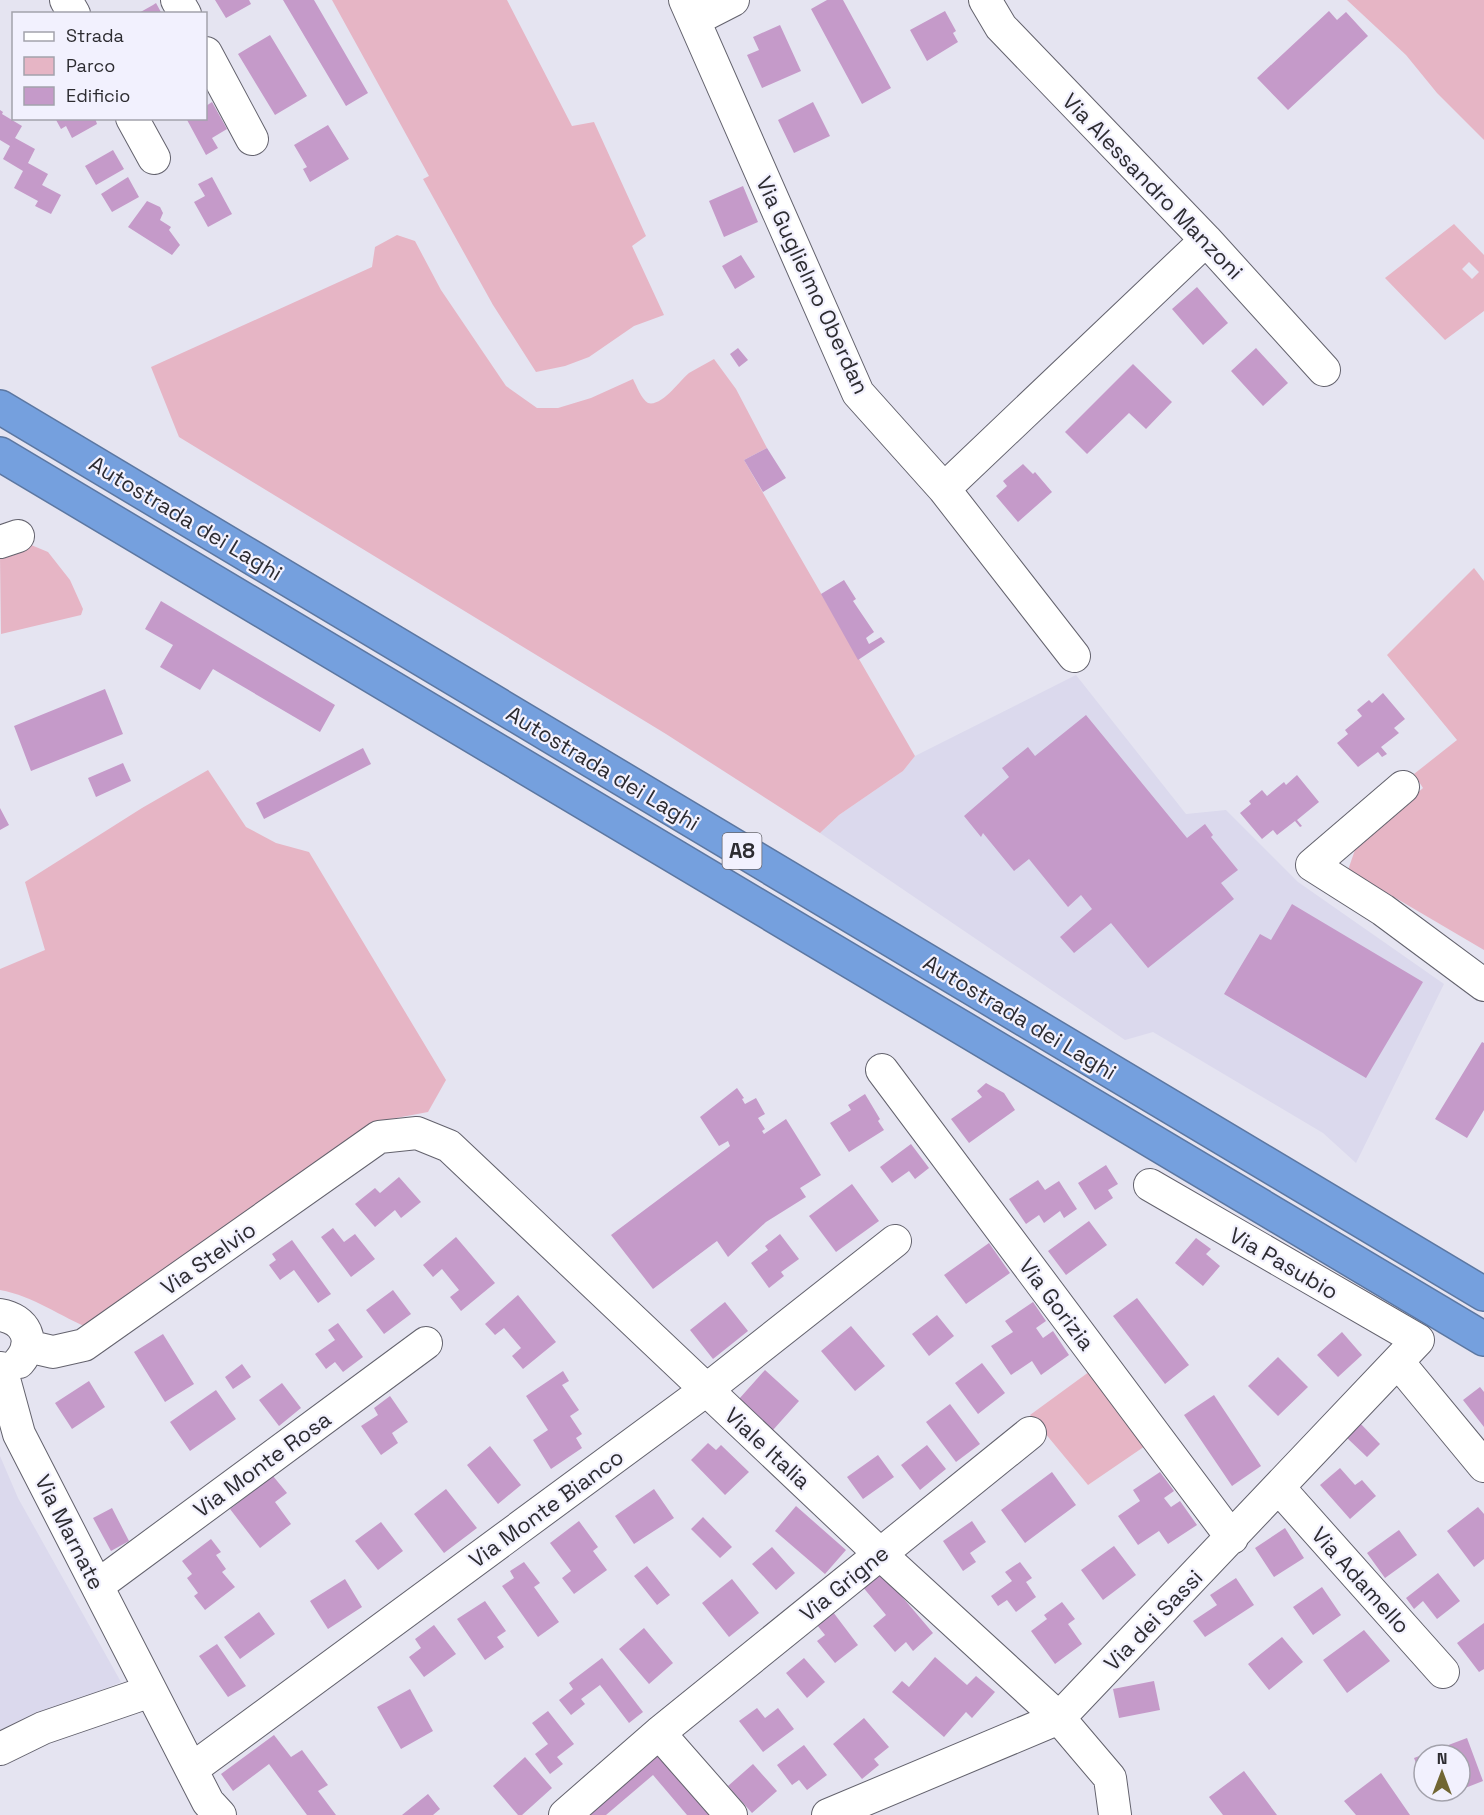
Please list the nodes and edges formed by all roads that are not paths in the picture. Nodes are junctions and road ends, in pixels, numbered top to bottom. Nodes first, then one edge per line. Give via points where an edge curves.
1 (733, 0) edge
2 (985, 0) edge
3 (689, 10) edge
4 (207, 55) edge
5 (133, 120) edge
6 (252, 139) dead end
7 (154, 158) dead end
8 (1206, 240) junction
9 (1324, 370) dead end
10 (0, 407) edge
11 (0, 454) edge
12 (944, 489) junction
13 (1074, 656) dead end
14 (1403, 787) dead end
15 (1484, 985) edge
16 (882, 1070) dead end
17 (379, 1137) joint
18 (1150, 1185) dead end
19 (895, 1241) dead end
20 (1484, 1294) edge
21 (0, 1315) edge
22 (1484, 1339) edge
23 (426, 1343) dead end
24 (27, 1346) junction
25 (1408, 1351) junction
26 (1, 1368) edge
27 (706, 1390) junction
28 (1030, 1433) dead end
29 (1484, 1466) edge
30 (1279, 1488) junction
31 (1232, 1538) junction
32 (879, 1554) junction
33 (98, 1586) junction
34 (1443, 1672) dead end
35 (151, 1691) junction
36 (1059, 1718) junction
37 (659, 1733) junction
38 (0, 1749) edge
39 (192, 1769) junction
40 (220, 1815) edge
41 (565, 1815) edge
42 (731, 1815) edge
43 (828, 1815) edge
44 (1115, 1815) edge

1 - 3 street
2 - 8 street, Via Alessandro Manzoni via 1001,27
3 - 12 street, Via Guglielmo Oberdan via 858,393
4 - 6 street
5 - 7 street
8 - 9 street, Via Alessandro Manzoni
8 - 12 street
10 - 20 highway, Autostrada dei Laghi / A8
11 - 22 highway, Autostrada dei Laghi / A8
12 - 13 street, Via Guglielmo Oberdan
14 - 15 street via 1312,865 1383,910
16 - 31 street, Via Gorizia
17 - 24 street, Via Stelvio via 84,1345 53,1352
17 - 27 street, Viale Italia via 417,1133 448,1146
18 - 25 street, Via Pasubio
19 - 27 street, Via Monte Bianco
21 - 24 street via 20,1323
23 - 33 street, Via Monte Rosa
24 - 26 street, Via Marnate via 20,1361
25 - 29 street
25 - 30 street, Via dei Sassi
26 - 33 street, Via Marnate via 20,1434
27 - 32 street, Viale Italia
27 - 39 street, Via Monte Bianco
28 - 32 street, Via Grigne
30 - 31 street, Via dei Sassi
30 - 34 street, Via Adamello
31 - 36 street, Via dei Sassi
32 - 36 street, Viale Italia
32 - 37 street, Via Grigne
33 - 35 street, Via Marnate
35 - 38 street via 43,1728
35 - 39 street, Via Marnate
36 - 43 street, Via dei Sassi
36 - 44 street, Viale Italia via 1110,1778
37 - 41 street, Via Grigne
37 - 42 street
39 - 40 street, Via Marnate via 208,1802

